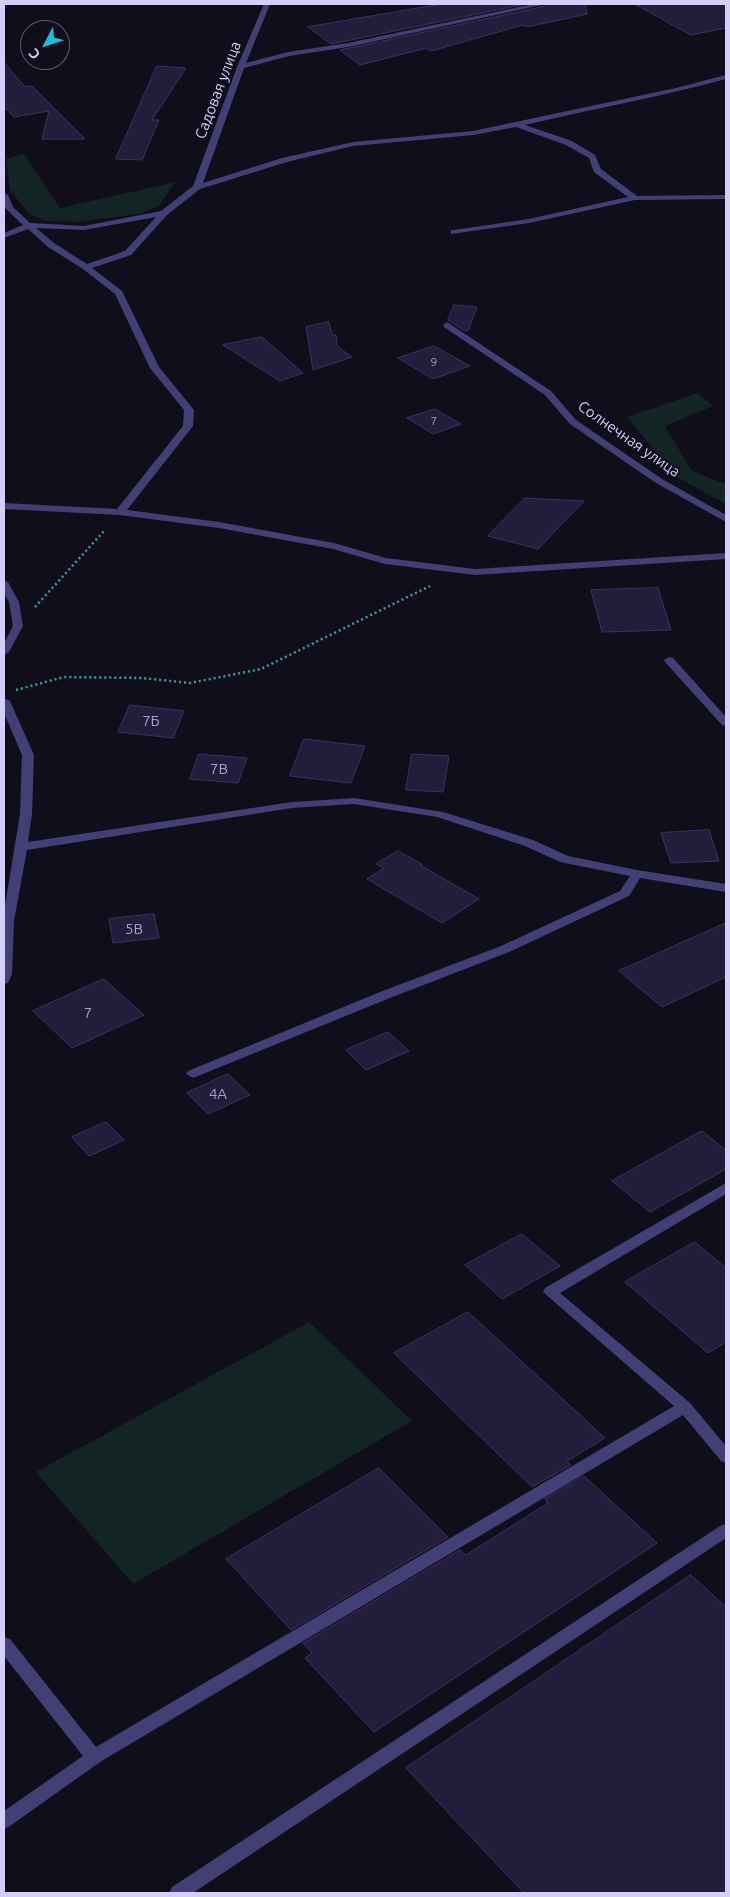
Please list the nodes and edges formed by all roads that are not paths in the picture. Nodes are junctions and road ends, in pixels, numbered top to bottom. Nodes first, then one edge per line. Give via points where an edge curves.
1 (267, 4) edge
2 (543, 4) edge
3 (241, 66) junction
4 (726, 77) edge
5 (517, 125) junction
6 (197, 187) junction
7 (4, 195) edge
8 (726, 197) edge
9 (635, 198) junction
10 (164, 213) junction
11 (29, 225) junction
12 (454, 232) dead end
13 (4, 236) edge
14 (86, 267) junction
15 (447, 325) dead end
16 (4, 506) edge
17 (120, 512) junction
18 (726, 519) edge
19 (726, 556) edge
20 (4, 584) edge
21 (4, 652) edge
22 (669, 660) dead end
23 (4, 700) edge
24 (726, 722) edge
25 (22, 847) junction
26 (637, 874) junction
27 (726, 888) edge
28 (6, 921) edge
29 (4, 980) edge
30 (193, 1074) dead end
31 (726, 1188) edge
32 (685, 1407) junction
33 (726, 1457) edge
34 (726, 1530) edge
35 (4, 1644) edge
36 (94, 1757) junction
37 (4, 1821) edge
38 (178, 1893) edge

1 - 3 street, Садовая улица
2 - 3 street
3 - 6 street, Садовая улица
4 - 5 street
5 - 6 street via 473,133 353,144 285,160
5 - 9 street via 569,143 592,157 597,170
6 - 10 street
7 - 11 street via 9,208
8 - 9 street
9 - 12 street via 529,221
10 - 11 street via 84,228
10 - 14 street via 128,252
11 - 13 street
11 - 14 street via 51,245
14 - 17 street via 118,293 155,368 189,410 188,426
15 - 18 street, Солнечная улица via 548,393 573,422 660,481
16 - 17 street
17 - 19 street via 238,528 334,546 385,561 475,572
20 - 21 street via 14,602 18,626
22 - 24 street
23 - 25 street via 28,755
25 - 26 street via 292,805 354,801 439,814 529,843 564,859
25 - 28 street
26 - 27 street
26 - 30 street via 625,893 505,950 385,995
28 - 29 street
31 - 32 street via 550,1292
32 - 33 street
32 - 36 street
34 - 38 street
35 - 36 street
36 - 37 street

